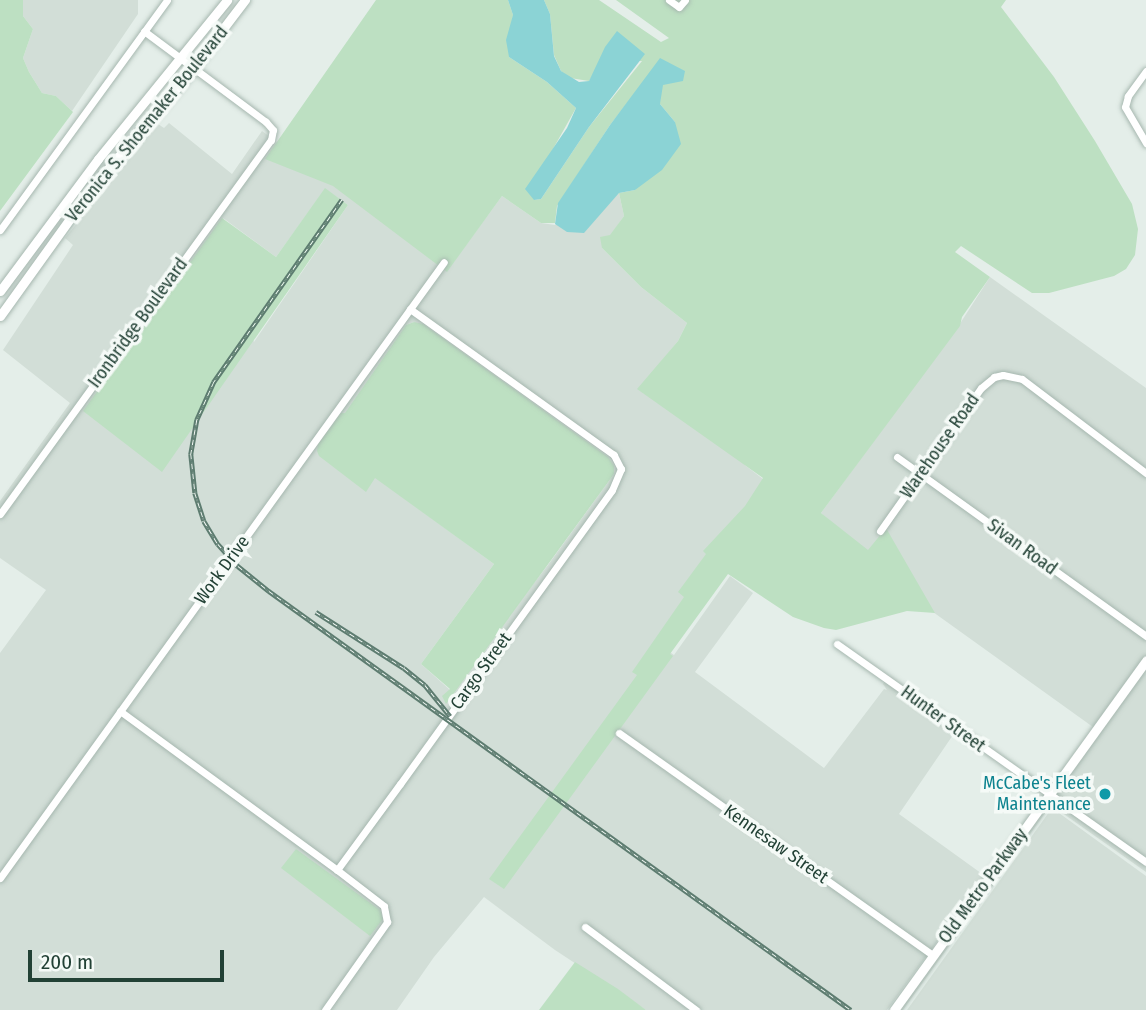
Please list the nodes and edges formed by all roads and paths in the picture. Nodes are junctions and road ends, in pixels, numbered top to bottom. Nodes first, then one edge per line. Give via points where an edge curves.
1 (167, 0) edge
2 (227, 0) edge
3 (245, 0) edge
4 (669, 0) edge
5 (685, 0) edge
6 (144, 31) junction
7 (181, 59) junction
8 (194, 68) junction
9 (1146, 71) edge
10 (1146, 143) edge
11 (0, 230) edge
12 (444, 262) dead end
13 (0, 291) edge
14 (410, 309) junction
15 (0, 316) edge
16 (897, 457) dead end
17 (1146, 473) edge
18 (920, 474) junction
19 (0, 514) edge
20 (880, 531) dead end
21 (1146, 636) edge
22 (837, 644) dead end
23 (1146, 660) edge
24 (120, 711) junction
25 (619, 733) dead end
26 (1049, 795) junction
27 (1146, 862) edge
28 (337, 870) junction
29 (0, 878) edge
30 (585, 927) dead end
31 (932, 955) junction
32 (324, 1010) edge
33 (696, 1010) edge
34 (894, 1010) edge

1 - 6 street
2 - 7 street, Veronica S. Shoemaker Boulevard
3 - 8 street, Veronica S. Shoemaker Boulevard
4 - 5 street via 679,7
6 - 7 street
6 - 11 street
7 - 8 street
7 - 13 street, Veronica S. Shoemaker Boulevard via 98,159
8 - 15 street, Veronica S. Shoemaker Boulevard via 94,184
8 - 19 street, Ironbridge Boulevard via 273,130 271,140
9 - 10 street via 1125,103 1127,115
12 - 14 street, Work Drive
14 - 24 street, Work Drive
14 - 28 street, Cargo Street via 614,455 621,469 606,499
16 - 18 street, Sivan Road
17 - 18 street, Warehouse Road via 1021,379 1003,375 981,388
18 - 20 street, Warehouse Road
18 - 21 street, Sivan Road
22 - 26 street, Hunter Street
23 - 26 street, Old Metro Parkway
24 - 28 street
24 - 29 street, Work Drive
25 - 31 street, Kennesaw Street
26 - 27 street, Hunter Street
26 - 31 street, Old Metro Parkway
28 - 32 street via 388,914 387,922
30 - 33 street
31 - 34 street, Old Metro Parkway

